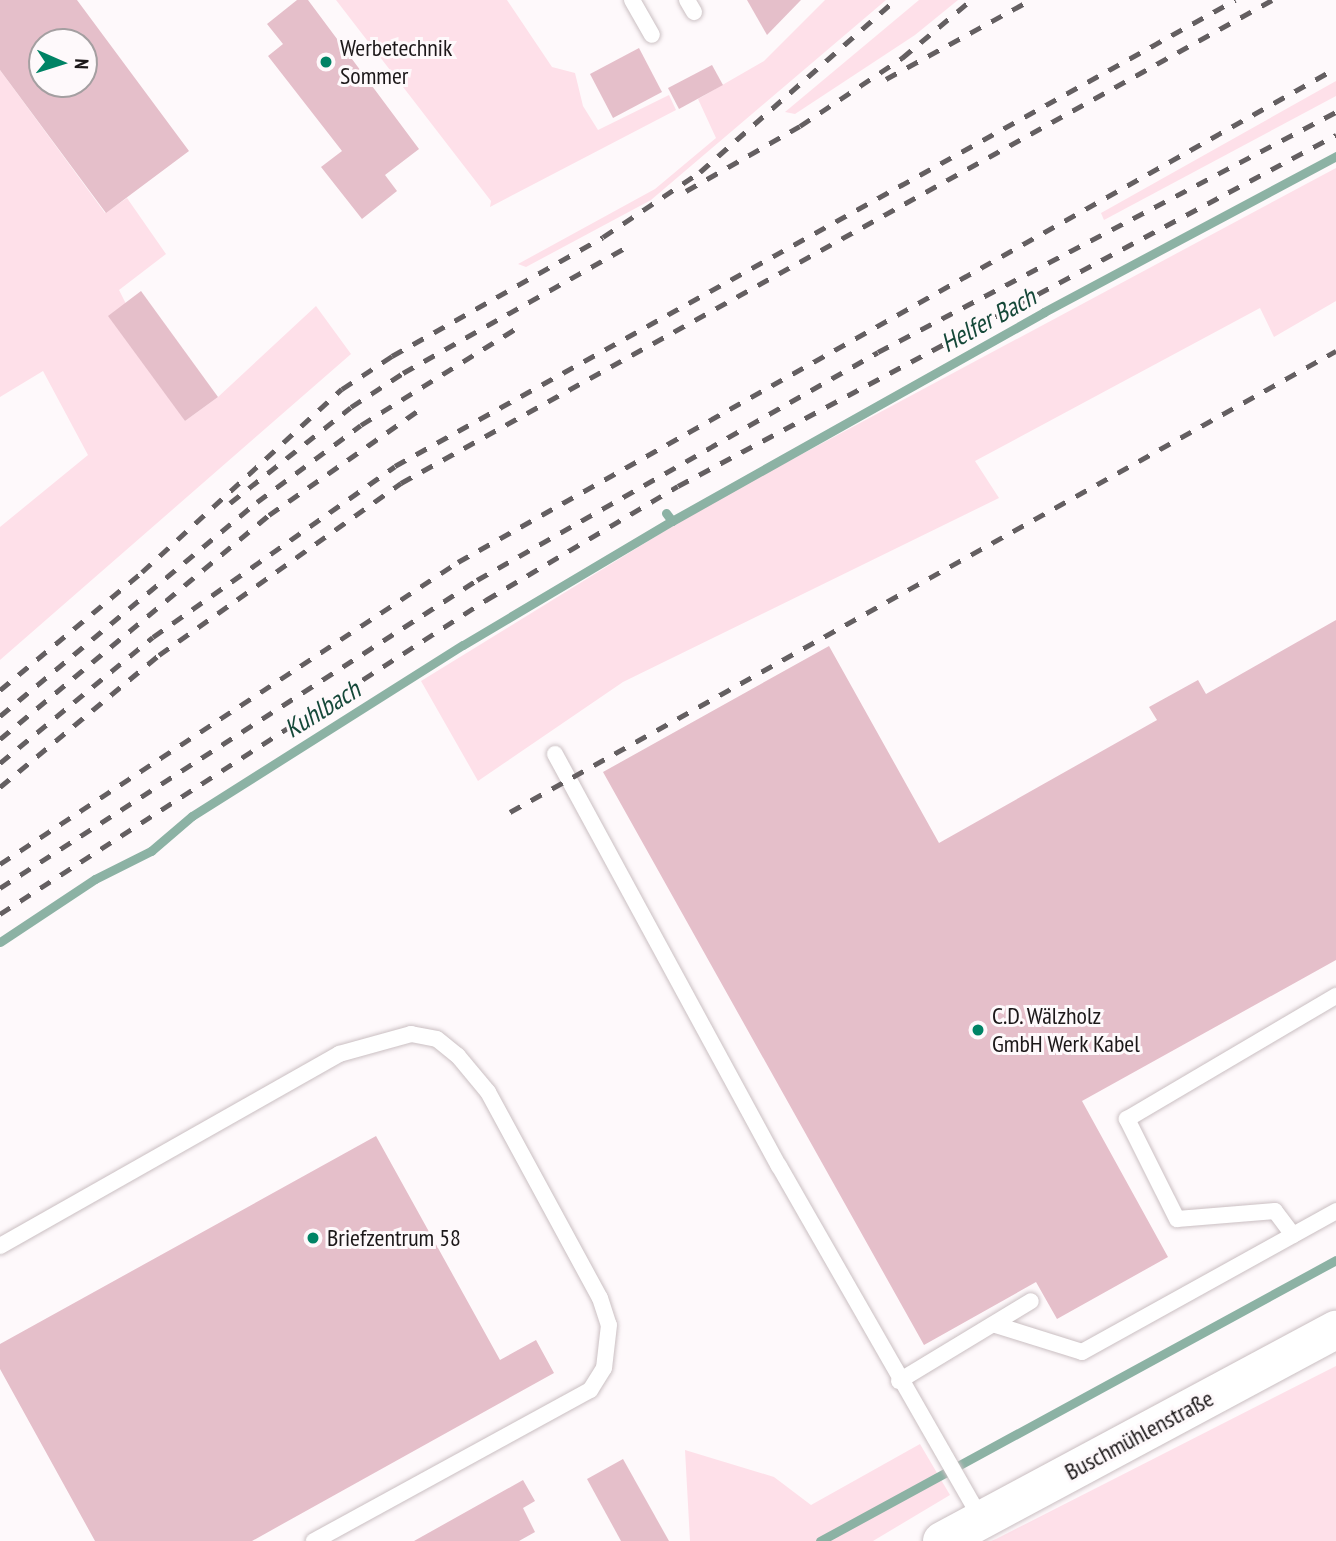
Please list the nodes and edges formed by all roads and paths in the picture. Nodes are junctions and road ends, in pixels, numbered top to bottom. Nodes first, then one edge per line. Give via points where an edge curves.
1 (632, 0) edge
2 (652, 35) dead end
3 (555, 754) dead end
4 (1336, 996) edge
5 (1336, 1211) edge
6 (1293, 1235) junction
7 (0, 1246) edge
8 (1031, 1301) dead end
9 (996, 1325) junction
10 (1336, 1329) edge
11 (899, 1381) junction
12 (981, 1520) junction
13 (314, 1541) edge
14 (942, 1541) edge

1 - 2 lane
3 - 11 lane
4 - 6 lane via 1127,1119 1177,1219 1275,1211
5 - 6 lane
6 - 9 lane via 1082,1352
7 - 13 lane via 339,1054 411,1034 437,1039 458,1056 488,1092 600,1298 609,1325 604,1368 590,1390
8 - 9 lane
9 - 11 lane
10 - 12 street, Buschmühlenstraße
11 - 12 lane
12 - 14 street, Buschmühlenstraße

